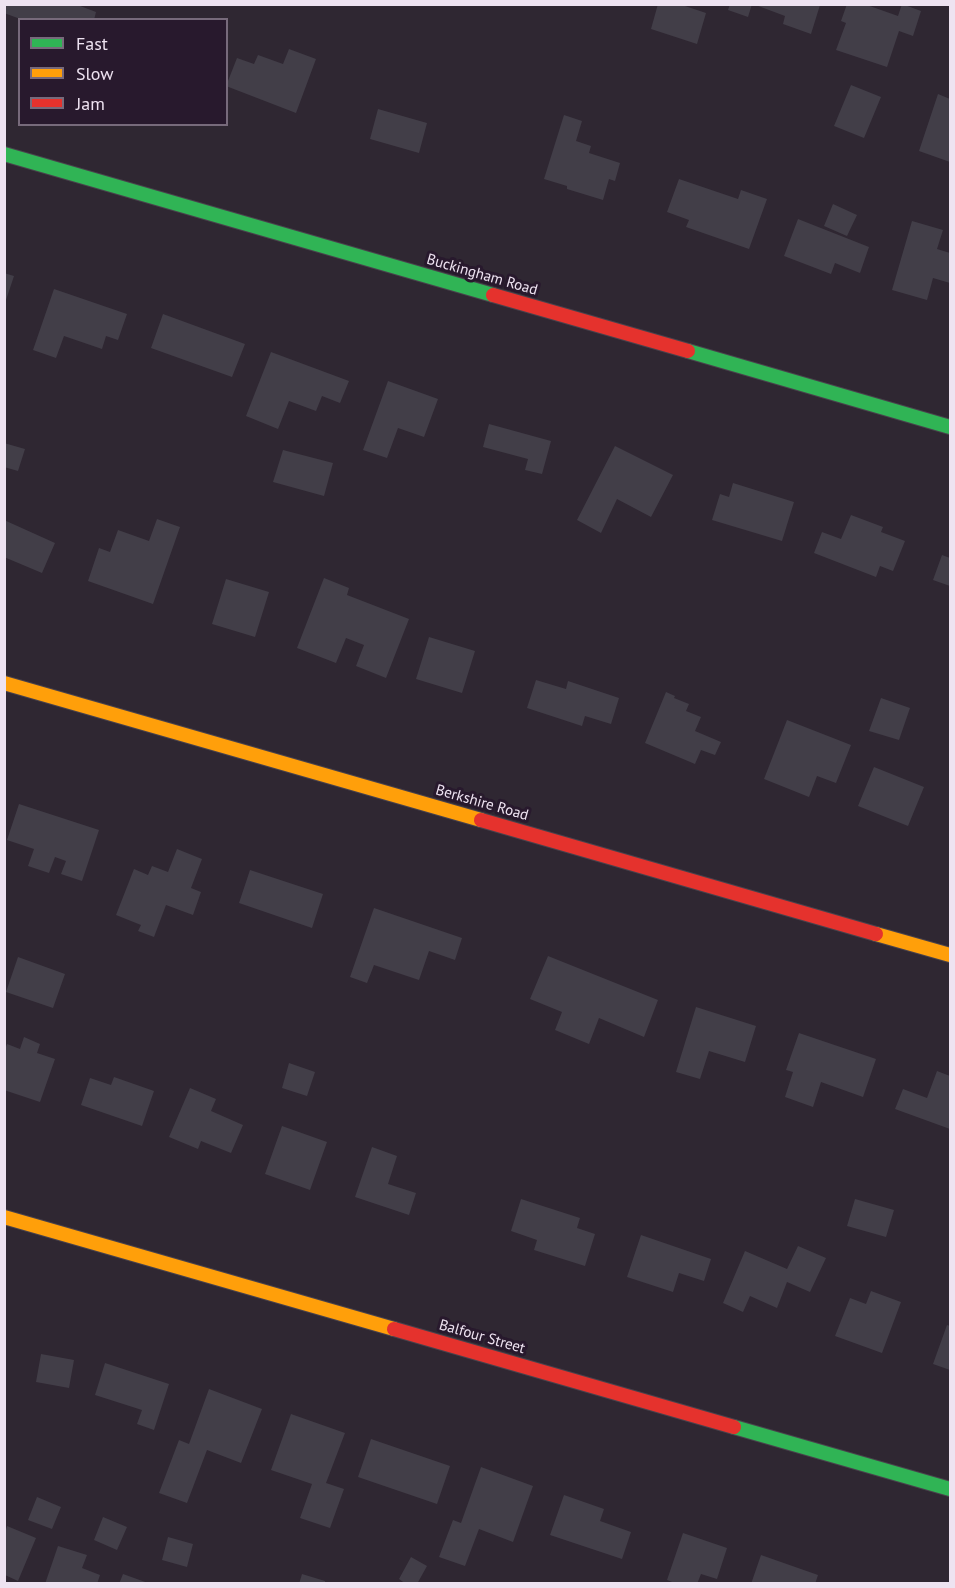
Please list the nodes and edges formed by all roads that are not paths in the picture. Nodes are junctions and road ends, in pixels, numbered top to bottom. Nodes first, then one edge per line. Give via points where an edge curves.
1 (4, 154) edge
2 (951, 427) edge
3 (4, 682) edge
4 (951, 955) edge
5 (4, 1217) edge
6 (951, 1489) edge

1 - 2 street, Buckingham Road
3 - 4 street, Berkshire Road
5 - 6 street, Balfour Street

